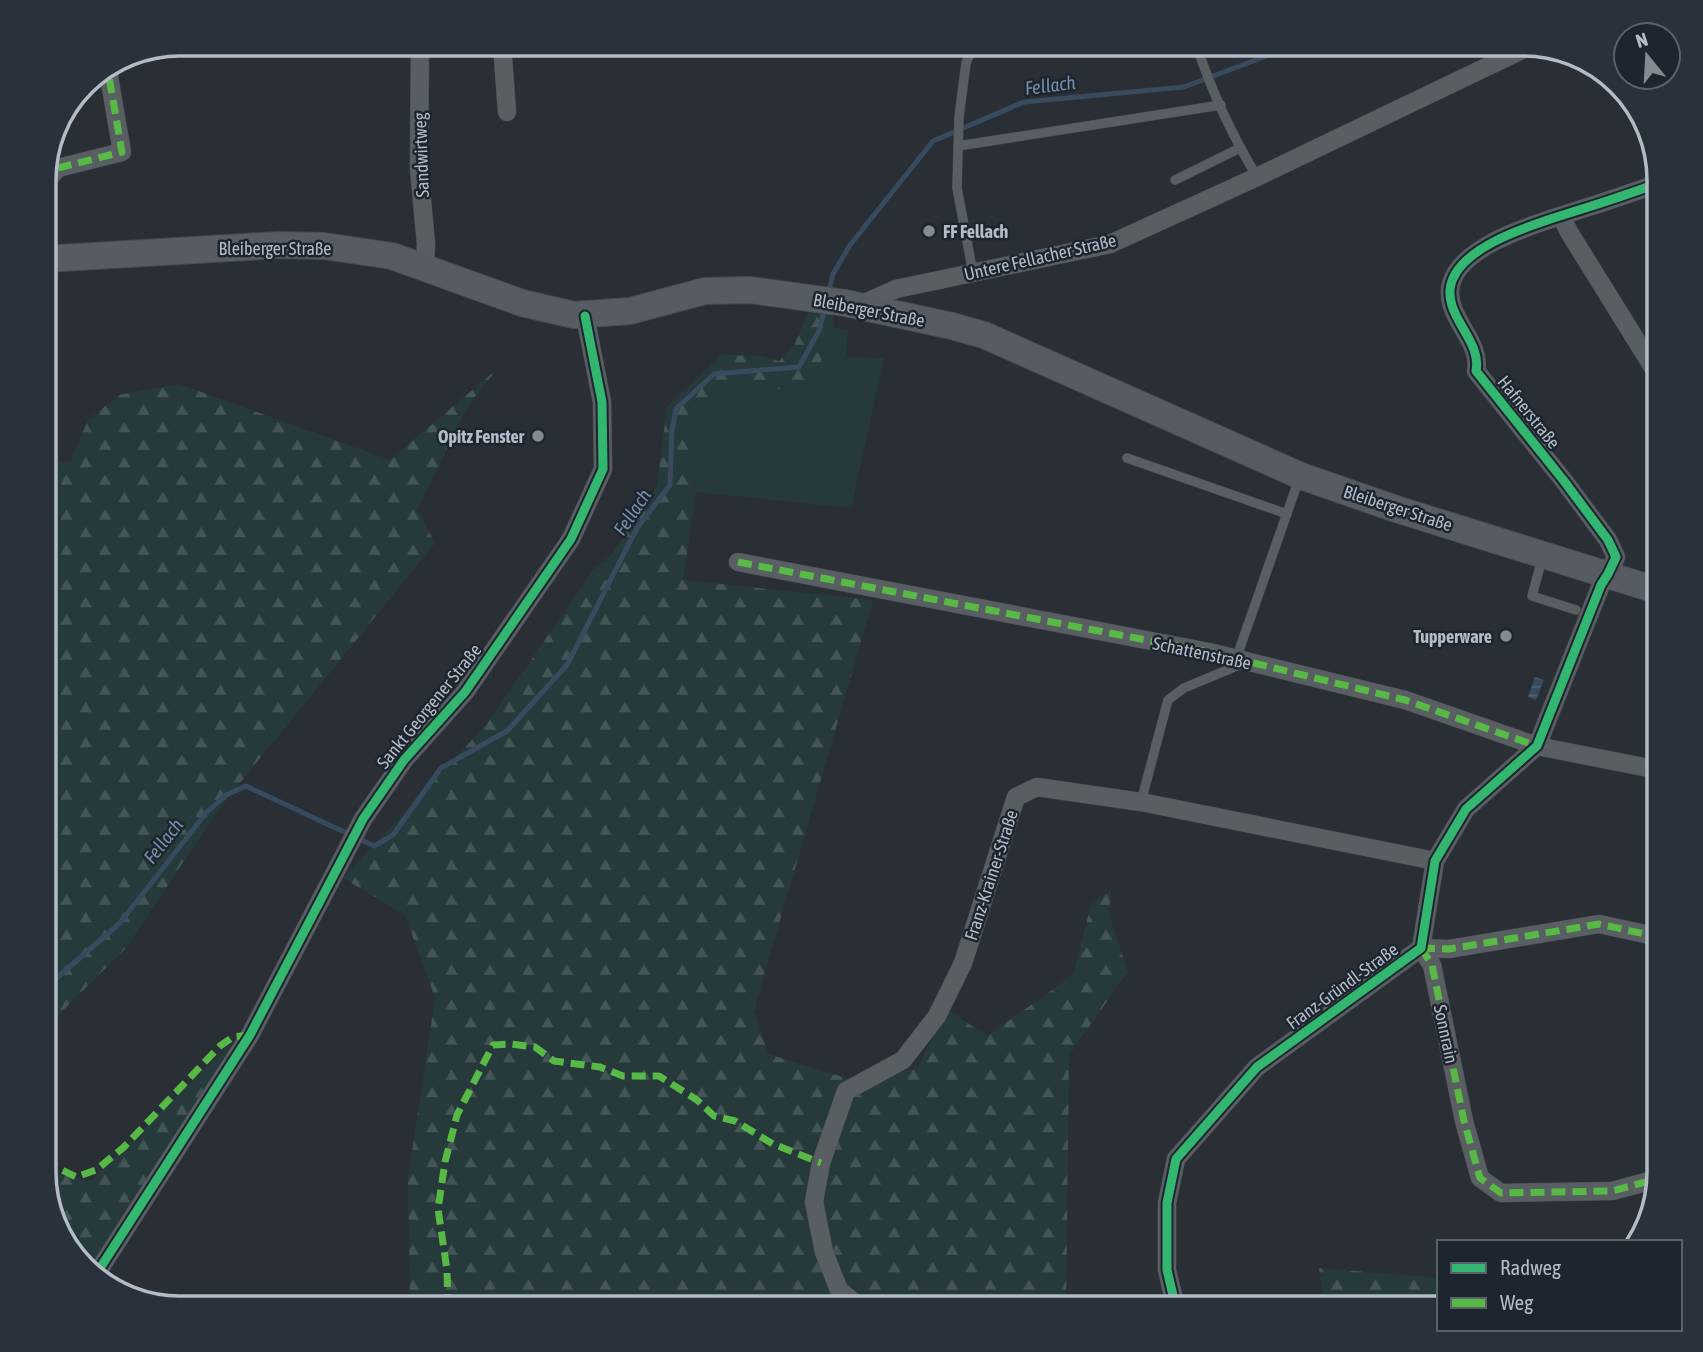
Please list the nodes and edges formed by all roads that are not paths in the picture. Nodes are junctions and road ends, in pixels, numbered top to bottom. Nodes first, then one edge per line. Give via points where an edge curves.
1 (421, 56) edge
2 (503, 56) edge
3 (969, 56) edge
4 (1200, 56) edge
5 (1509, 56) edge
6 (109, 78) edge
7 (1221, 105) junction
8 (507, 112) dead end
9 (959, 143) junction
10 (1240, 148) junction
11 (56, 170) edge
12 (1257, 177) junction
13 (1175, 180) dead end
14 (1647, 187) edge
15 (1561, 216) junction
16 (56, 258) edge
17 (425, 266) junction
18 (973, 273) junction
19 (851, 305) junction
20 (586, 316) junction
21 (1647, 358) edge
22 (1127, 458) dead end
23 (1301, 476) junction
24 (1287, 514) junction
25 (1544, 554) junction
26 (738, 562) dead end
27 (1608, 574) junction
28 (1647, 587) edge
29 (1576, 610) dead end
30 (1241, 661) junction
31 (1537, 746) junction
32 (1647, 767) edge
33 (1141, 802) junction
34 (1435, 861) junction
35 (1647, 934) edge
36 (1421, 948) junction
37 (1646, 1182) edge
38 (101, 1267) edge
39 (846, 1296) edge
40 (1173, 1296) edge

1 - 17 street, Sandwirtweg via 419,169
2 - 8 street
3 - 9 lane
4 - 7 lane
5 - 12 street, Untere Fellacher Straße
6 - 11 street via 122,152
7 - 9 lane
7 - 10 lane
9 - 18 lane via 957,188
10 - 12 lane
10 - 13 lane
12 - 18 street, Untere Fellacher Straße via 1110,244
14 - 15 street, Hafnerstraße
15 - 21 street
15 - 27 street, Hafnerstraße via 1485,247 1461,266 1450,299 1478,362 1476,371 1608,540 1616,557
16 - 17 main road, Bleiberger Straße via 304,245 371,252
17 - 20 main road, Bleiberger Straße via 522,303
18 - 19 street, Untere Fellacher Straße via 896,289
19 - 20 main road, Bleiberger Straße via 750,290 705,291 630,311
19 - 23 main road, Bleiberger Straße via 984,335
20 - 38 street, Sankt Georgener Straße via 602,402 603,469 571,539 465,692 404,760 363,819 250,1035
22 - 24 lane
23 - 24 lane
23 - 25 main road, Bleiberger Straße
24 - 30 lane
25 - 27 main road, Bleiberger Straße
25 - 29 lane via 1532,596
26 - 30 street, Schattenstraße
27 - 28 main road, Bleiberger Straße
27 - 31 street, Franz-Gründl-Straße
30 - 31 street, Schattenstraße via 1405,700
30 - 33 lane via 1168,700
31 - 32 street, Schattenstraße
31 - 34 street, Franz-Gründl-Straße via 1466,808
33 - 34 street, Franz-Krainer-Straße
33 - 39 street, Franz-Krainer-Straße via 1037,787 1016,797 963,962 937,1016 903,1060 846,1091 821,1163 814,1202 824,1252 839,1290
34 - 36 street, Franz-Gründl-Straße
35 - 36 street via 1599,923 1449,949
36 - 37 street, Sonnrain via 1432,965 1480,1178 1501,1193 1612,1191
36 - 40 street, Franz-Gründl-Straße via 1256,1068 1176,1159 1167,1203 1167,1270

